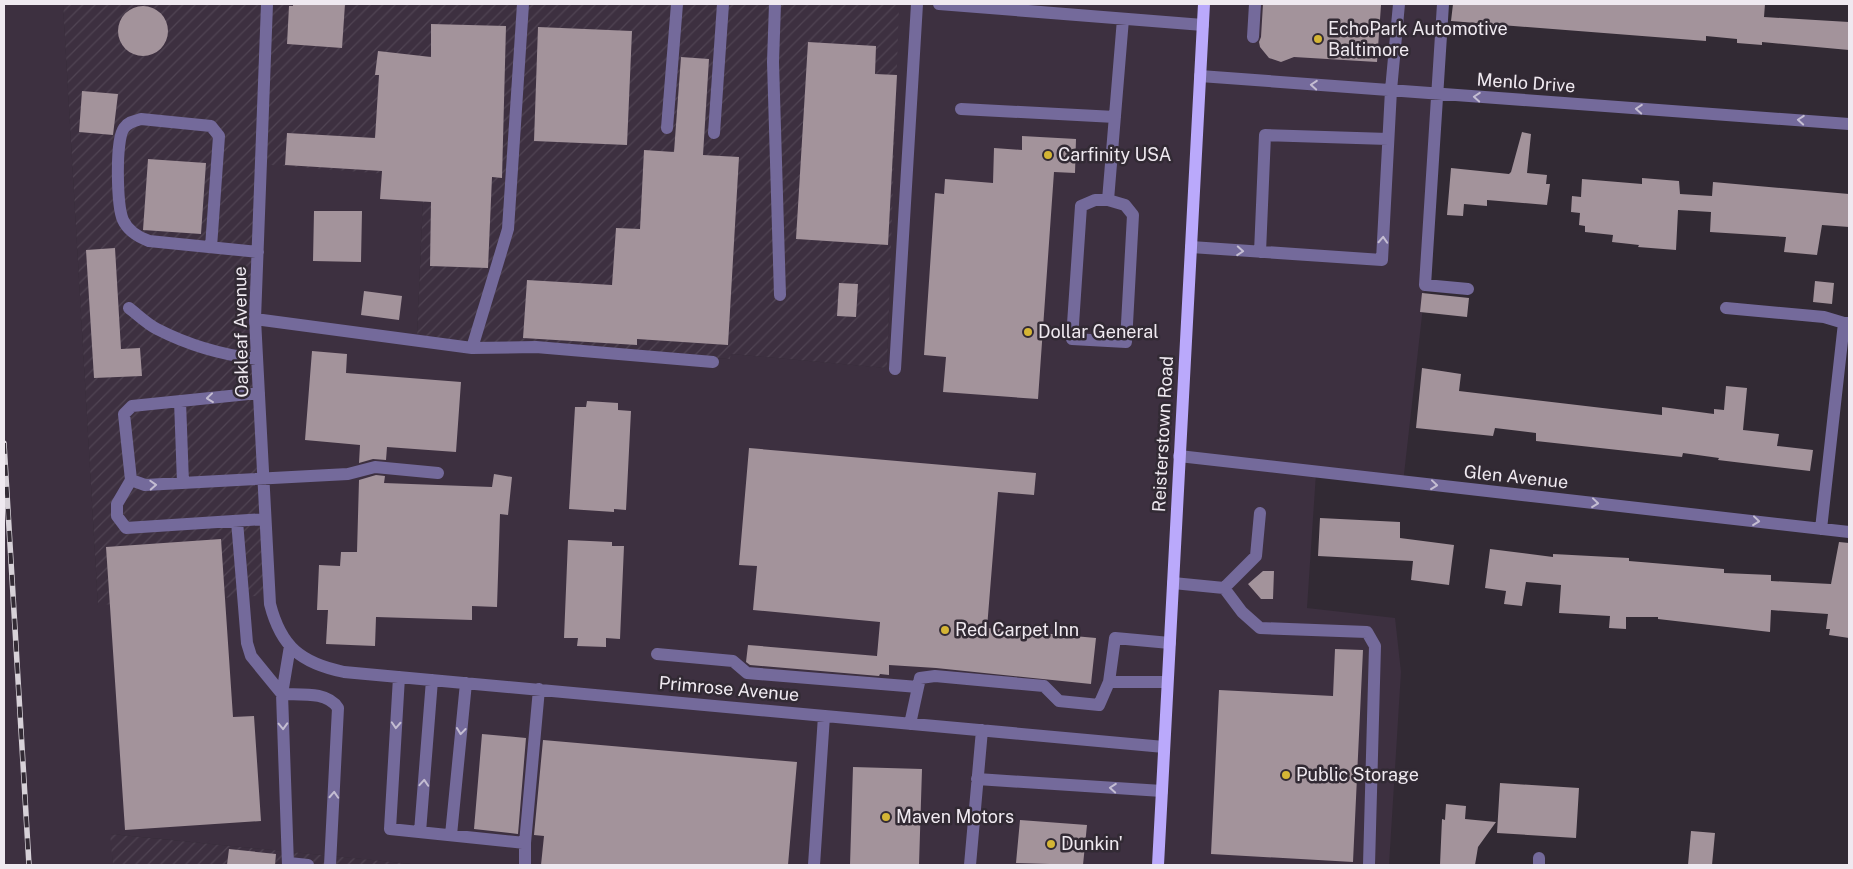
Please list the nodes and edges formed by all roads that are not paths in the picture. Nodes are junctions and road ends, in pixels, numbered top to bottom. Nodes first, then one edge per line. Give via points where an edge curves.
1 (268, 4) edge
2 (523, 4) edge
3 (677, 4) edge
4 (722, 4) edge
5 (775, 4) edge
6 (917, 4) edge
7 (939, 4) edge
8 (1204, 4) edge
9 (1255, 4) edge
10 (1399, 4) edge
11 (1443, 4) edge
12 (1123, 19) junction
13 (1203, 25) junction
14 (1254, 37) dead end
15 (1200, 76) junction
16 (1391, 90) junction
17 (1437, 94) junction
18 (961, 109) dead end
19 (1115, 117) junction
20 (1849, 124) edge
21 (667, 128) dead end
22 (714, 133) dead end
23 (1388, 139) junction
24 (1108, 200) junction
25 (210, 247) junction
26 (1191, 247) junction
27 (258, 252) junction
28 (1260, 252) junction
29 (1468, 289) dead end
30 (780, 296) dead end
31 (129, 308) dead end
32 (1726, 308) dead end
33 (255, 319) junction
34 (1846, 323) edge
35 (472, 348) junction
36 (257, 359) junction
37 (713, 362) dead end
38 (894, 369) dead end
39 (259, 393) junction
40 (180, 401) junction
41 (1179, 456) junction
42 (438, 473) dead end
43 (263, 477) junction
44 (131, 480) junction
45 (183, 483) junction
46 (1260, 514) dead end
47 (265, 519) junction
48 (237, 521) junction
49 (1821, 529) junction
50 (1849, 532) edge
51 (1173, 583) junction
52 (1224, 588) junction
53 (1170, 643) junction
54 (293, 650) junction
55 (657, 654) dead end
56 (400, 677) junction
57 (432, 680) junction
58 (1109, 682) junction
59 (1167, 682) junction
60 (466, 683) junction
61 (918, 688) junction
62 (539, 690) junction
63 (282, 694) junction
64 (824, 716) junction
65 (910, 724) junction
66 (982, 730) junction
67 (1164, 747) junction
68 (977, 779) junction
69 (1162, 791) junction
70 (420, 832) junction
71 (451, 836) junction
72 (525, 843) junction
73 (288, 864) edge
74 (308, 865) edge
75 (330, 865) edge
76 (525, 865) edge
77 (814, 865) edge
78 (970, 865) edge
79 (1158, 865) edge
80 (1369, 865) edge

1 - 27 street, Oakleaf Avenue
2 - 35 street via 508,229
3 - 21 street
4 - 22 street
5 - 30 street via 773,62
6 - 38 street
7 - 12 street
8 - 13 main road, Reisterstown Road
9 - 14 street
10 - 16 street
11 - 17 street
12 - 13 street
12 - 19 street
13 - 15 main road, Reisterstown Road
16 -> 15 street, Menlo Drive
15 - 26 main road, Reisterstown Road
16 - 17 street, Menlo Drive
16 - 23 street
20 -> 17 street, Menlo Drive
17 - 29 street via 1425,285
18 - 19 street
19 - 24 street
23 - 28 street via 1265,135
28 -> 23 street via 1382,260
24 - 24 street via 1125,205 1133,215 1126,342 1072,339 1081,206 1095,200
25 - 25 street via 149,241 136,236 123,221 118,203 120,139 132,121 141,119 211,126 216,130 219,136
25 - 27 street
26 -> 28 street
26 - 41 main road, Reisterstown Road
27 - 33 street, Oakleaf Avenue
31 - 36 street via 155,329 230,356
32 - 34 street via 1824,317
33 - 35 street
33 - 36 street, Oakleaf Avenue
34 - 49 street
35 - 37 street via 536,347
36 - 39 street, Oakleaf Avenue
39 -> 40 street
39 - 43 street, Oakleaf Avenue
40 - 44 street via 132,406 124,414
40 - 45 street
41 -> 49 street, Glen Avenue
41 - 51 main road, Reisterstown Road
42 - 43 street via 375,467 348,474
43 - 45 street
43 - 47 street, Oakleaf Avenue
44 -> 45 street via 145,486
44 - 48 street via 117,504 117,516 126,528
46 - 52 street via 1256,556
47 - 48 street
47 - 54 street, Oakleaf Avenue via 270,604 274,622
48 - 63 street via 246,643 251,656
49 - 50 street, Glen Avenue
51 - 52 street
51 - 53 main road, Reisterstown Road
52 - 80 street via 1242,612 1260,628 1366,632 1375,646
53 - 58 street via 1115,638
53 - 59 main road, Reisterstown Road
54 - 56 street, Primrose Avenue via 310,663 325,668
54 - 63 street
55 - 61 street via 733,660 747,673
56 - 57 street, Primrose Avenue
56 -> 70 street via 390,829
57 - 60 street, Primrose Avenue
70 -> 57 street
58 - 59 street
58 - 61 street via 1099,705 1059,701 1044,686 936,676 920,678
59 - 67 main road, Reisterstown Road
60 - 62 street, Primrose Avenue
60 -> 71 street
61 - 65 street
62 - 64 street, Primrose Avenue
62 - 72 street
63 -> 73 street
75 -> 63 street via 338,708 333,700 322,696
64 - 65 street, Primrose Avenue
64 - 77 street
65 - 66 street, Primrose Avenue
66 - 67 street, Primrose Avenue
66 - 68 street
67 - 69 main road, Reisterstown Road
69 -> 68 street
68 - 78 street
69 - 79 main road, Reisterstown Road
70 - 71 street
71 - 72 street
72 - 76 street
73 - 74 street

